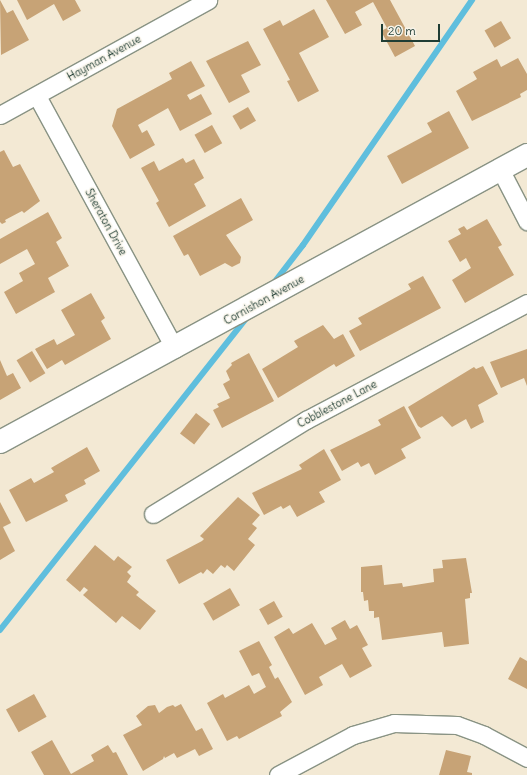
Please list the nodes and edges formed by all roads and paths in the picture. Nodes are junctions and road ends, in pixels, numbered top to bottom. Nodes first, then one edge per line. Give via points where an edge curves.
1 (208, 0) edge
2 (36, 96) junction
3 (0, 115) edge
4 (527, 155) edge
5 (500, 170) junction
6 (527, 221) edge
7 (527, 303) edge
8 (175, 349) junction
9 (0, 442) edge
10 (153, 514) dead end
11 (527, 758) edge
12 (278, 775) edge

1 - 2 street, Hayman Avenue
2 - 3 street, Hayman Avenue
2 - 8 street, Sheraton Drive
4 - 5 street, Cornishon Avenue
5 - 6 street
5 - 8 street, Cornishon Avenue
7 - 10 street, Cobblestone Lane via 306,420
8 - 9 street, Cornishon Avenue
11 - 12 street via 484,735 457,725 394,723 353,735

